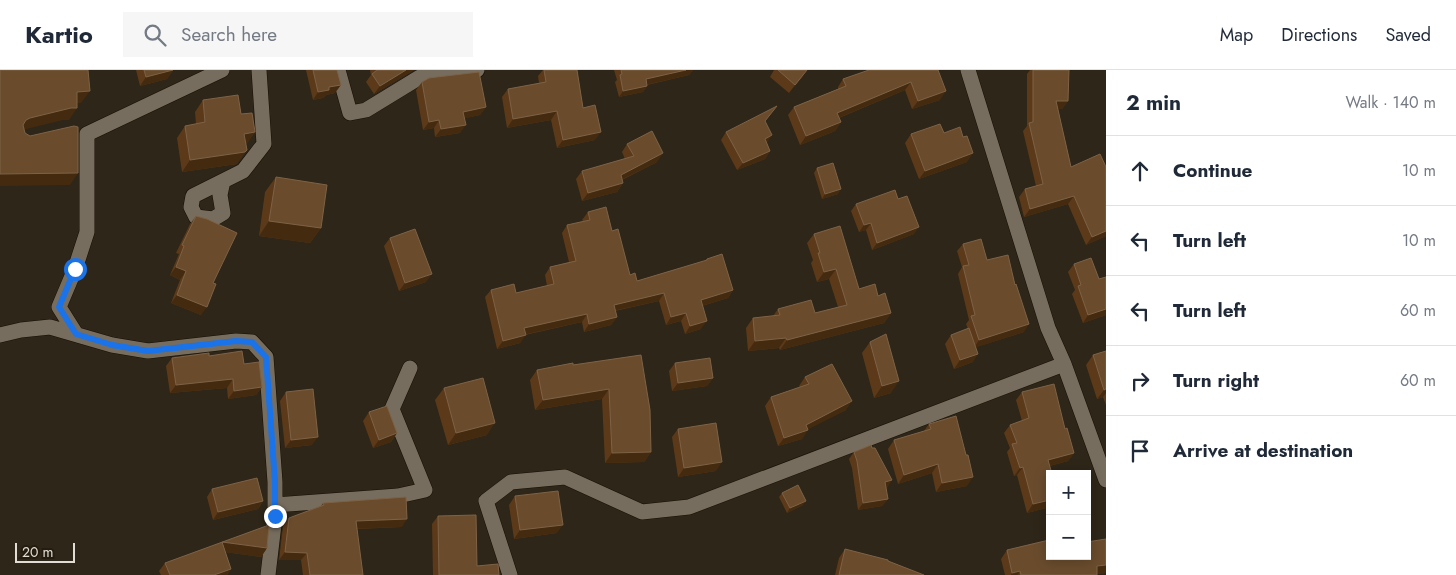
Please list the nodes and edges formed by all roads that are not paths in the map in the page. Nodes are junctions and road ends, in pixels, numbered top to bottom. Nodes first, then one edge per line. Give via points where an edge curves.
1 (222, 70) edge
2 (259, 70) edge
3 (338, 70) edge
4 (477, 70) edge
5 (968, 70) edge
6 (223, 181) dead end
7 (76, 334) junction
8 (0, 335) edge
9 (1064, 364) junction
10 (410, 368) dead end
11 (1106, 480) edge
12 (275, 505) junction
13 (268, 575) edge
14 (510, 575) edge

1 - 7 street via 80,132 87,232 59,307
2 - 6 street via 264,144 243,171
3 - 4 street via 350,113 366,110 420,77
5 - 9 street via 1032,281
7 - 8 street via 50,327
7 - 12 street via 148,351 252,342 266,357
9 - 11 street
9 - 14 street via 688,507 642,512 565,476 511,482 486,501
10 - 12 street via 392,409 425,490 398,496
12 - 13 street

